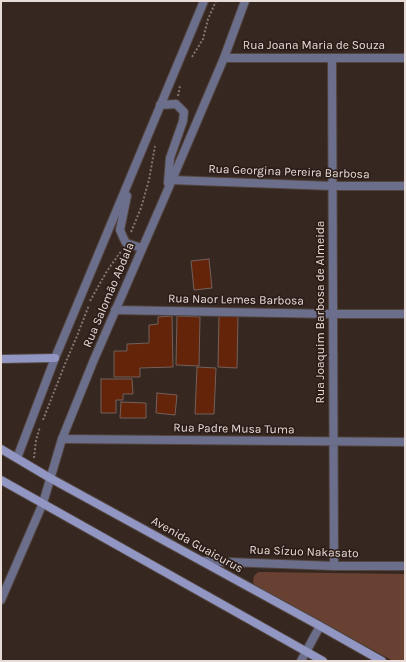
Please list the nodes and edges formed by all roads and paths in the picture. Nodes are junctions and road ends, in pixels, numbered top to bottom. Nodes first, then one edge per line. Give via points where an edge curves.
1 (204, 1) edge
2 (246, 1) edge
3 (224, 58) junction
4 (332, 58) junction
5 (405, 58) edge
6 (160, 105) junction
7 (130, 180) junction
8 (172, 180) junction
9 (332, 186) junction
10 (405, 186) edge
11 (168, 190) junction
12 (142, 248) junction
13 (115, 310) junction
14 (333, 314) junction
15 (405, 314) edge
16 (55, 358) junction
17 (1, 359) edge
18 (62, 439) junction
19 (333, 442) junction
20 (405, 442) edge
21 (1, 449) edge
22 (17, 458) junction
23 (50, 478) junction
24 (1, 480) edge
25 (43, 503) junction
26 (202, 561) junction
27 (334, 566) junction
28 (405, 566) edge
29 (1, 600) edge
30 (320, 626) junction
31 (306, 652) junction
32 (301, 661) edge
33 (323, 661) edge
34 (382, 661) edge

1 - 6 street, Rua Salomão Abdala
2 - 3 street, Rua Salomão Abdala
3 - 4 street, Rua Joana Maria de Souza
3 - 8 street, Rua Salomão Abdala
4 - 5 street, Rua Joana Maria de Souza
4 - 9 street, Rua Joaquim Barbosa de Almeida
6 - 7 street, Rua Salomão Abdala
6 - 11 street via 176,104 184,112 170,158
7 - 12 street via 120,230 126,243
7 - 16 street, Rua Salomão Abdala
8 - 9 street, Rua Georgina Pereira Barbosa
8 - 11 street, Rua Salomão Abdala
9 - 10 street, Rua Georgina Pereira Barbosa
9 - 14 street, Rua Joaquim Barbosa de Almeida
11 - 12 street, Rua Salomão Abdala
12 - 13 street, Rua Salomão Abdala
13 - 14 street, Rua Naor Lemes Barbosa
13 - 18 street, Rua Salomão Abdala
14 - 15 street, Rua Naor Lemes Barbosa
14 - 19 street, Rua Joaquim Barbosa de Almeida
16 - 17 main road
16 - 22 street, Rua Salomão Abdala
18 - 19 street, Rua Padre Musa Tuma
18 - 23 street, Rua Salomão Abdala
19 - 20 street, Rua Padre Musa Tuma
19 - 27 street, Rua Joaquim Barbosa de Almeida
21 - 22 main road, Avenida Guaicurus
22 - 23 main road, Avenida Guaicurus
23 - 25 street, Rua Salomão Abdala
23 - 26 main road, Avenida Guaicurus
24 - 25 main road
25 - 29 street, Rua Salomão Abdala
25 - 31 main road
26 - 27 street, Rua Sízuo Nakasato
26 - 30 main road, Avenida Guaicurus
27 - 28 street, Rua Sízuo Nakasato
30 - 31 street
30 - 34 main road, Avenida Guaicurus
31 - 32 street
31 - 33 main road

